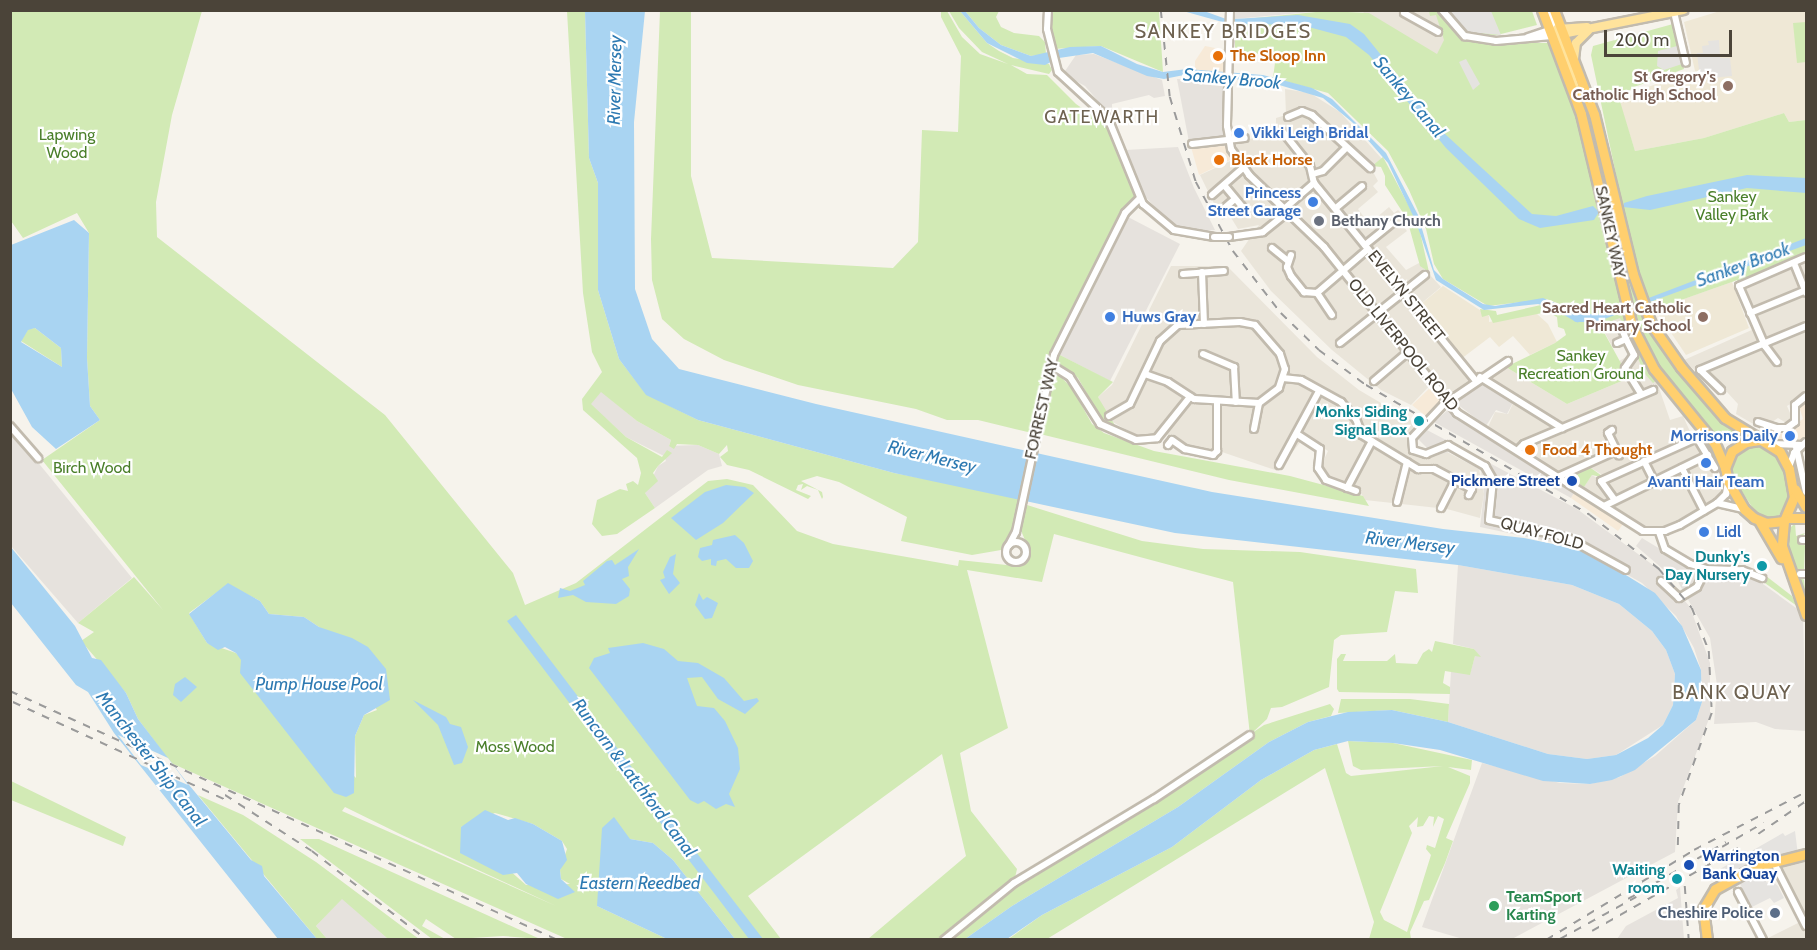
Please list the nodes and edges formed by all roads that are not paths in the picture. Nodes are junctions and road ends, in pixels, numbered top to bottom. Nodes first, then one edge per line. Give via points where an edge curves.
1 (1048, 10) edge
2 (1230, 10) edge
3 (1442, 10) edge
4 (1542, 10) edge
5 (1550, 10) edge
6 (1554, 10) edge
7 (1683, 10) edge
8 (1674, 12) junction
9 (1403, 13) edge
10 (1594, 27) junction
11 (1439, 32) dead end
12 (1556, 32) junction
13 (1574, 61) junction
14 (1686, 63) dead end
15 (1289, 113) dead end
16 (1283, 132) dead end
17 (1245, 138) dead end
18 (1228, 142) junction
19 (1192, 144) dead end
20 (1346, 148) junction
21 (1243, 168) junction
22 (1370, 168) dead end
23 (1313, 174) junction
24 (1314, 183) junction
25 (1224, 185) junction
26 (1362, 186) dead end
27 (1212, 195) dead end
28 (1139, 199) junction
29 (1235, 199) junction
30 (1336, 208) junction
31 (1286, 210) junction
32 (1221, 212) dead end
33 (1247, 212) dead end
34 (1392, 223) dead end
35 (1366, 247) junction
36 (1272, 248) dead end
37 (1806, 257) edge
38 (1794, 263) junction
39 (1344, 270) junction
40 (1224, 271) dead end
41 (1202, 272) junction
42 (1183, 274) dead end
43 (1425, 275) dead end
44 (1806, 291) edge
45 (1404, 292) junction
46 (1317, 293) junction
47 (1377, 313) junction
48 (1750, 313) junction
49 (1332, 315) dead end
50 (1204, 324) junction
51 (1806, 326) edge
52 (1622, 329) dead end
53 (1351, 336) junction
54 (1626, 339) junction
55 (1340, 343) dead end
56 (1356, 343) dead end
57 (1617, 343) dead end
58 (1764, 343) junction
59 (1408, 352) junction
60 (1203, 354) dead end
61 (1508, 361) dead end
62 (1777, 362) dead end
63 (1051, 366) junction
64 (1145, 374) junction
65 (1283, 378) junction
66 (1478, 379) junction
67 (1374, 381) dead end
68 (1653, 390) dead end
69 (1721, 390) dead end
70 (1319, 391) junction
71 (1641, 394) junction
72 (1806, 396) edge
73 (1190, 397) junction
74 (1236, 402) junction
75 (1448, 402) junction
76 (1217, 403) junction
77 (1259, 403) junction
78 (1113, 417) dead end
79 (1758, 422) dead end
80 (10, 426) edge
81 (1562, 428) junction
82 (1254, 429) dead end
83 (1612, 430) dead end
84 (1297, 434) junction
85 (1372, 441) junction
86 (1764, 442) junction
87 (1170, 443) dead end
88 (1801, 446) edge
89 (1518, 450) junction
90 (1708, 455) junction
91 (38, 458) dead end
92 (1644, 461) junction
93 (1407, 462) junction
94 (1280, 465) dead end
95 (1682, 468) junction
96 (1715, 468) dead end
97 (1725, 468) junction
98 (1789, 469) junction
99 (1560, 476) junction
100 (1455, 480) junction
101 (1654, 481) junction
102 (1728, 481) junction
103 (1793, 484) junction
104 (1347, 488) junction
105 (1356, 491) dead end
106 (1470, 492) dead end
107 (1806, 492) edge
108 (1614, 499) junction
109 (1397, 502) dead end
110 (1717, 503) junction
111 (1604, 506) junction
112 (1806, 507) edge
113 (1442, 508) dead end
114 (1744, 509) junction
115 (1704, 511) junction
116 (1806, 518) edge
117 (1785, 520) junction
118 (1760, 522) junction
119 (1016, 532) junction
120 (1659, 532) junction
121 (1009, 545) junction
122 (1022, 545) junction
123 (1706, 569) junction
124 (1626, 570) dead end
125 (1762, 578) dead end
126 (1661, 581) dead end
127 (1799, 595) junction
128 (1806, 613) edge
129 (1250, 735) dead end
130 (1806, 855) edge
131 (1773, 861) junction
132 (1738, 892) dead end
133 (1806, 926) edge
134 (944, 939) edge
135 (1707, 939) edge
136 (1763, 939) edge

1 - 28 street via 1052,49 1060,76 1093,101 1111,124
2 - 18 street
3 - 12 street via 1454,27 1470,38 1496,41
4 - 12 highway, SANKEY WAY
5 - 12 street
6 - 12 highway, SANKEY WAY
7 - 8 main road
8 - 10 main road
8 - 14 street
9 - 11 street
10 - 12 main road
10 - 13 main road via 1578,40
12 - 13 highway, SANKEY WAY
12 - 97 highway, SANKEY WAY via 1581,114 1635,334 1664,384 1714,444
13 - 86 highway, SANKEY WAY via 1600,134 1633,274 1651,324 1681,367 1725,418
15 - 20 street via 1302,111 1312,115
16 - 23 street
17 - 18 street
18 - 19 street
18 - 21 street, OLD LIVERPOOL ROAD
20 - 22 street
20 - 23 street via 1323,171
21 - 25 street
21 - 31 street, OLD LIVERPOOL ROAD
23 - 24 street
24 - 30 street, EVELYN STREET
24 - 31 street
25 - 27 street
25 - 29 street
26 - 30 street
28 - 31 street, bridge via 1151,214 1174,230 1215,237 1263,232
28 - 63 street, FORREST WAY via 1125,213
29 - 32 street
29 - 33 street
30 - 35 street, EVELYN STREET
31 - 39 street, OLD LIVERPOOL ROAD
34 - 35 street
35 - 39 street
35 - 45 street, EVELYN STREET
36 - 46 street via 1289,258 1292,276 1304,292
37 - 38 street
38 - 44 street
38 - 48 street via 1739,286
39 - 46 street
39 - 47 street, OLD LIVERPOOL ROAD
40 - 41 street
41 - 42 street
41 - 50 street
43 - 45 street
44 - 48 street
45 - 47 street
45 - 66 street, EVELYN STREET
46 - 49 street
47 - 53 street
47 - 59 street, OLD LIVERPOOL ROAD
48 - 58 street
50 - 64 street via 1178,325 1168,332
50 - 65 street via 1255,325 1280,354
51 - 58 street
52 - 54 street
53 - 55 street
53 - 56 street
54 - 57 street
54 - 71 street via 1634,355 1625,368
58 - 62 street
58 - 69 street via 1700,370
59 - 67 street
59 - 75 street, OLD LIVERPOOL ROAD
60 - 74 street via 1234,367
61 - 66 street
63 - 73 street via 1070,377 1100,424 1136,440 1157,438
63 - 119 street, FORREST WAY
64 - 73 street via 1168,382
64 - 78 street via 1130,404
65 - 70 street via 1301,380
65 - 77 street via 1279,388
66 - 75 street
66 - 81 street, EVELYN STREET
68 - 71 street
70 - 84 street
70 - 85 street via 1341,402 1356,419 1362,435
71 - 81 street
72 - 79 street via 1795,405 1795,422 1787,428
73 - 76 street
74 - 76 street
74 - 77 street
75 - 89 street, OLD LIVERPOOL ROAD via 1461,416
75 - 124 street, QUAY FOLD via 1412,442 1419,454 1445,445 1485,465 1493,480 1489,520 1568,538
76 - 87 street via 1217,451 1213,455
77 - 82 street
80 - 91 street
81 - 89 street
83 - 99 street via 1608,432 1617,453
84 - 94 street
84 - 104 street via 1320,449 1320,474
85 - 93 street
85 - 104 street
86 - 88 street
86 - 97 highway via 1736,447
86 - 98 highway via 1780,452
88 - 98 street
88 - 107 street
89 - 99 street, OLD LIVERPOOL ROAD
90 - 92 street via 1699,438
90 - 95 street
90 - 96 street
92 - 101 street
92 - 108 street via 1601,481
93 - 100 street via 1418,469 1434,468
93 - 109 street
95 - 101 street
95 - 115 street
97 - 102 highway
98 - 103 highway
99 - 111 street, OLD LIVERPOOL ROAD
100 - 106 street
100 - 113 street
101 - 108 street
102 - 110 street via 1726,494
102 - 114 highway
103 - 112 highway
103 - 117 highway via 1792,506
104 - 105 street
108 - 111 street
110 - 114 street
110 - 115 street
111 - 120 street, OLD LIVERPOOL ROAD via 1637,528
114 - 118 highway
115 - 120 street
116 - 117 highway
117 - 118 highway
117 - 127 highway via 1782,546
118 - 127 highway
119 - 121 street, FORREST WAY
119 - 122 street
120 - 123 street via 1665,549
121 - 122 street
121 - 122 street via 1007,556 1016,562 1025,555
123 - 125 street via 1742,570
123 - 126 street via 1697,587 1679,598
127 - 128 highway
129 - 134 street via 1154,799 1014,883
130 - 131 highway
131 - 133 street
131 - 135 highway via 1720,886 1707,898 1703,914
132 - 136 street

